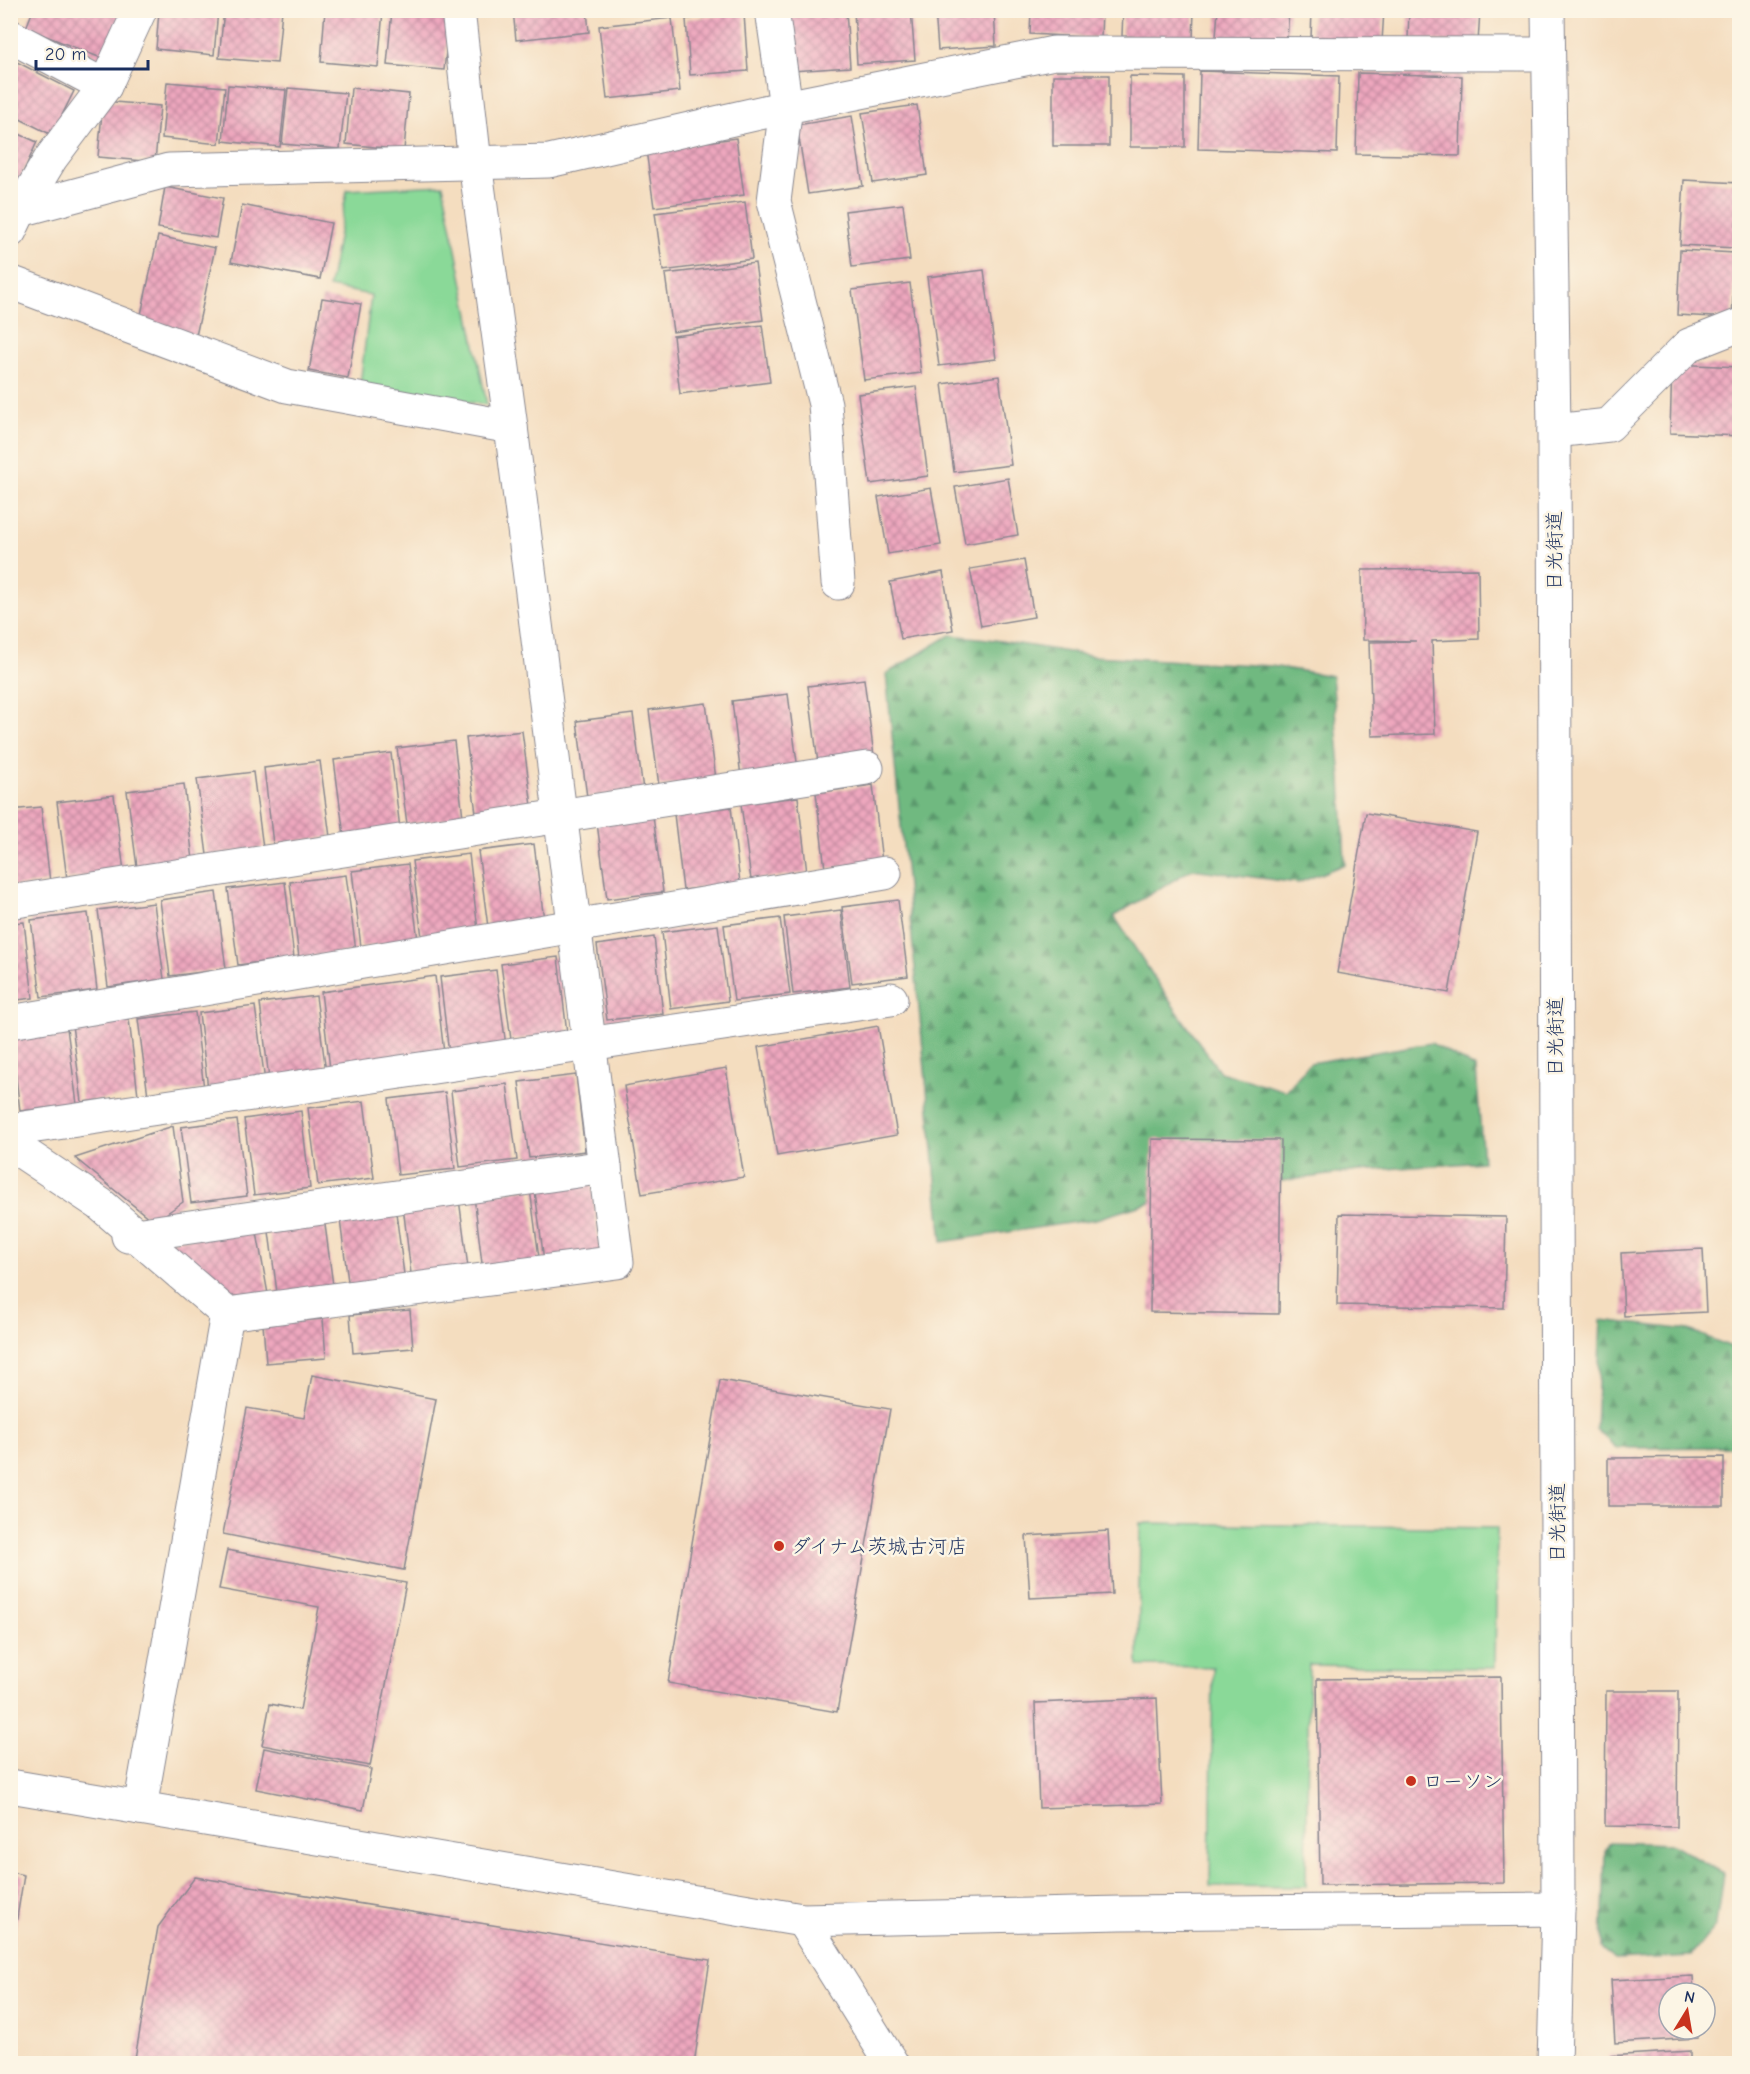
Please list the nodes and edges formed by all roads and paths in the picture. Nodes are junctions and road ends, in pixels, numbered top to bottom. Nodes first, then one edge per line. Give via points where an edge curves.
1 (140, 10) edge
2 (458, 10) edge
3 (772, 10) edge
4 (1548, 10) edge
5 (10, 36) edge
6 (1548, 54) junction
7 (105, 86) junction
8 (786, 107) junction
9 (475, 163) junction
10 (15, 221) edge
11 (10, 282) edge
12 (1740, 325) edge
13 (512, 427) junction
14 (1554, 431) junction
15 (838, 583) dead end
16 (867, 768) dead end
17 (561, 815) junction
18 (885, 873) dead end
19 (10, 902) edge
20 (575, 926) junction
21 (891, 999) dead end
22 (10, 1022) edge
23 (590, 1044) junction
24 (10, 1130) edge
25 (10, 1144) edge
26 (605, 1167) junction
27 (131, 1235) junction
28 (227, 1314) junction
29 (10, 1786) edge
30 (140, 1808) junction
31 (1558, 1909) junction
32 (802, 1920) junction
33 (892, 2064) edge
34 (1554, 2064) edge

1 - 7 street
2 - 9 street
3 - 8 street
4 - 6 street, 日光街道
5 - 7 street
6 - 8 street via 1054,53
6 - 14 street, 日光街道
7 - 10 street via 51,158
8 - 9 street via 549,161
8 - 15 street via 774,201 825,404
9 - 10 street via 169,170
9 - 13 street
11 - 13 street via 287,386
12 - 14 street via 1689,345 1609,425
13 - 17 street
14 - 31 street, 日光街道
16 - 17 street
17 - 19 street
17 - 20 street
18 - 20 street
20 - 22 street
20 - 23 street
21 - 23 street
23 - 24 street
23 - 26 street
25 - 27 street via 100,1204
26 - 27 street
26 - 28 street via 617,1262
27 - 28 street
28 - 30 street
29 - 30 street
30 - 32 street
31 - 32 street
31 - 34 street, 日光街道
32 - 33 street

